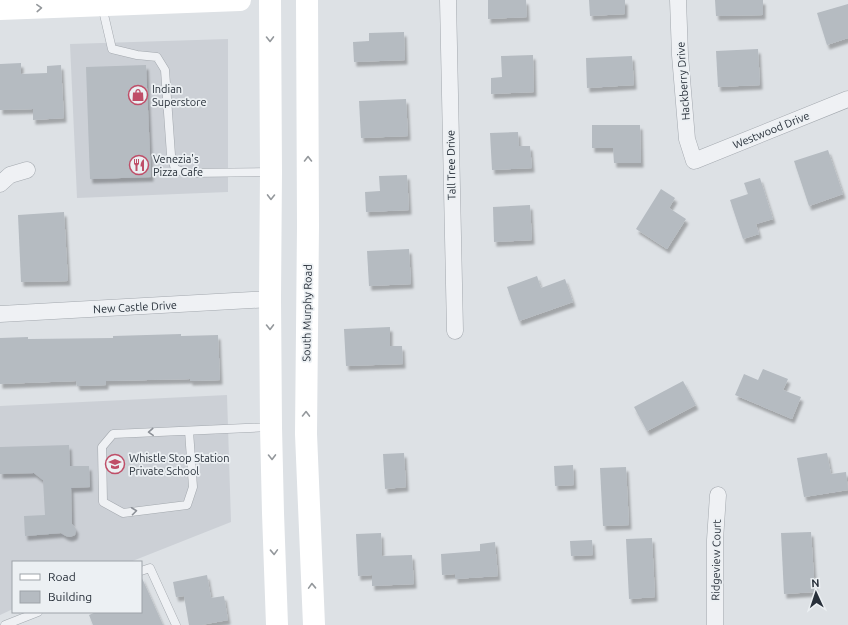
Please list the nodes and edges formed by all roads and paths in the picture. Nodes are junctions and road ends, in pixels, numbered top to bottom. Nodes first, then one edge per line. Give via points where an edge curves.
1 (240, 0) edge
2 (270, 0) edge
3 (307, 0) edge
4 (448, 0) edge
5 (678, 0) edge
6 (101, 5) junction
7 (0, 10) edge
8 (848, 99) edge
9 (694, 161) joint
10 (27, 170) dead end
11 (271, 172) junction
12 (0, 184) edge
13 (270, 299) junction
14 (0, 314) edge
15 (455, 330) dead end
16 (271, 426) junction
17 (190, 431) junction
18 (718, 495) dead end
19 (142, 572) edge
20 (35, 613) edge
21 (5, 625) edge
22 (176, 625) edge
23 (277, 625) edge
24 (314, 625) edge
25 (715, 625) edge

1 - 6 main road
2 -> 11 main road
24 -> 3 main road, South Murphy Road via 306,434
4 - 15 street, Tall Tree Drive
5 - 9 street, Hackberry Drive via 687,139
7 -> 6 main road
6 - 11 lane via 112,49 157,57 165,70 171,155 175,169 186,173
8 - 9 street, Westwood Drive
10 - 12 street via 10,175
11 -> 13 main road
13 - 14 street, New Castle Drive
13 -> 16 main road
16 - 17 lane
16 -> 23 main road
17 -> 17 lane via 113,434 102,447 103,502 123,513 187,505 193,487
18 - 25 street, Ridgeview Court
19 - 22 lane via 150,568
20 - 21 lane

